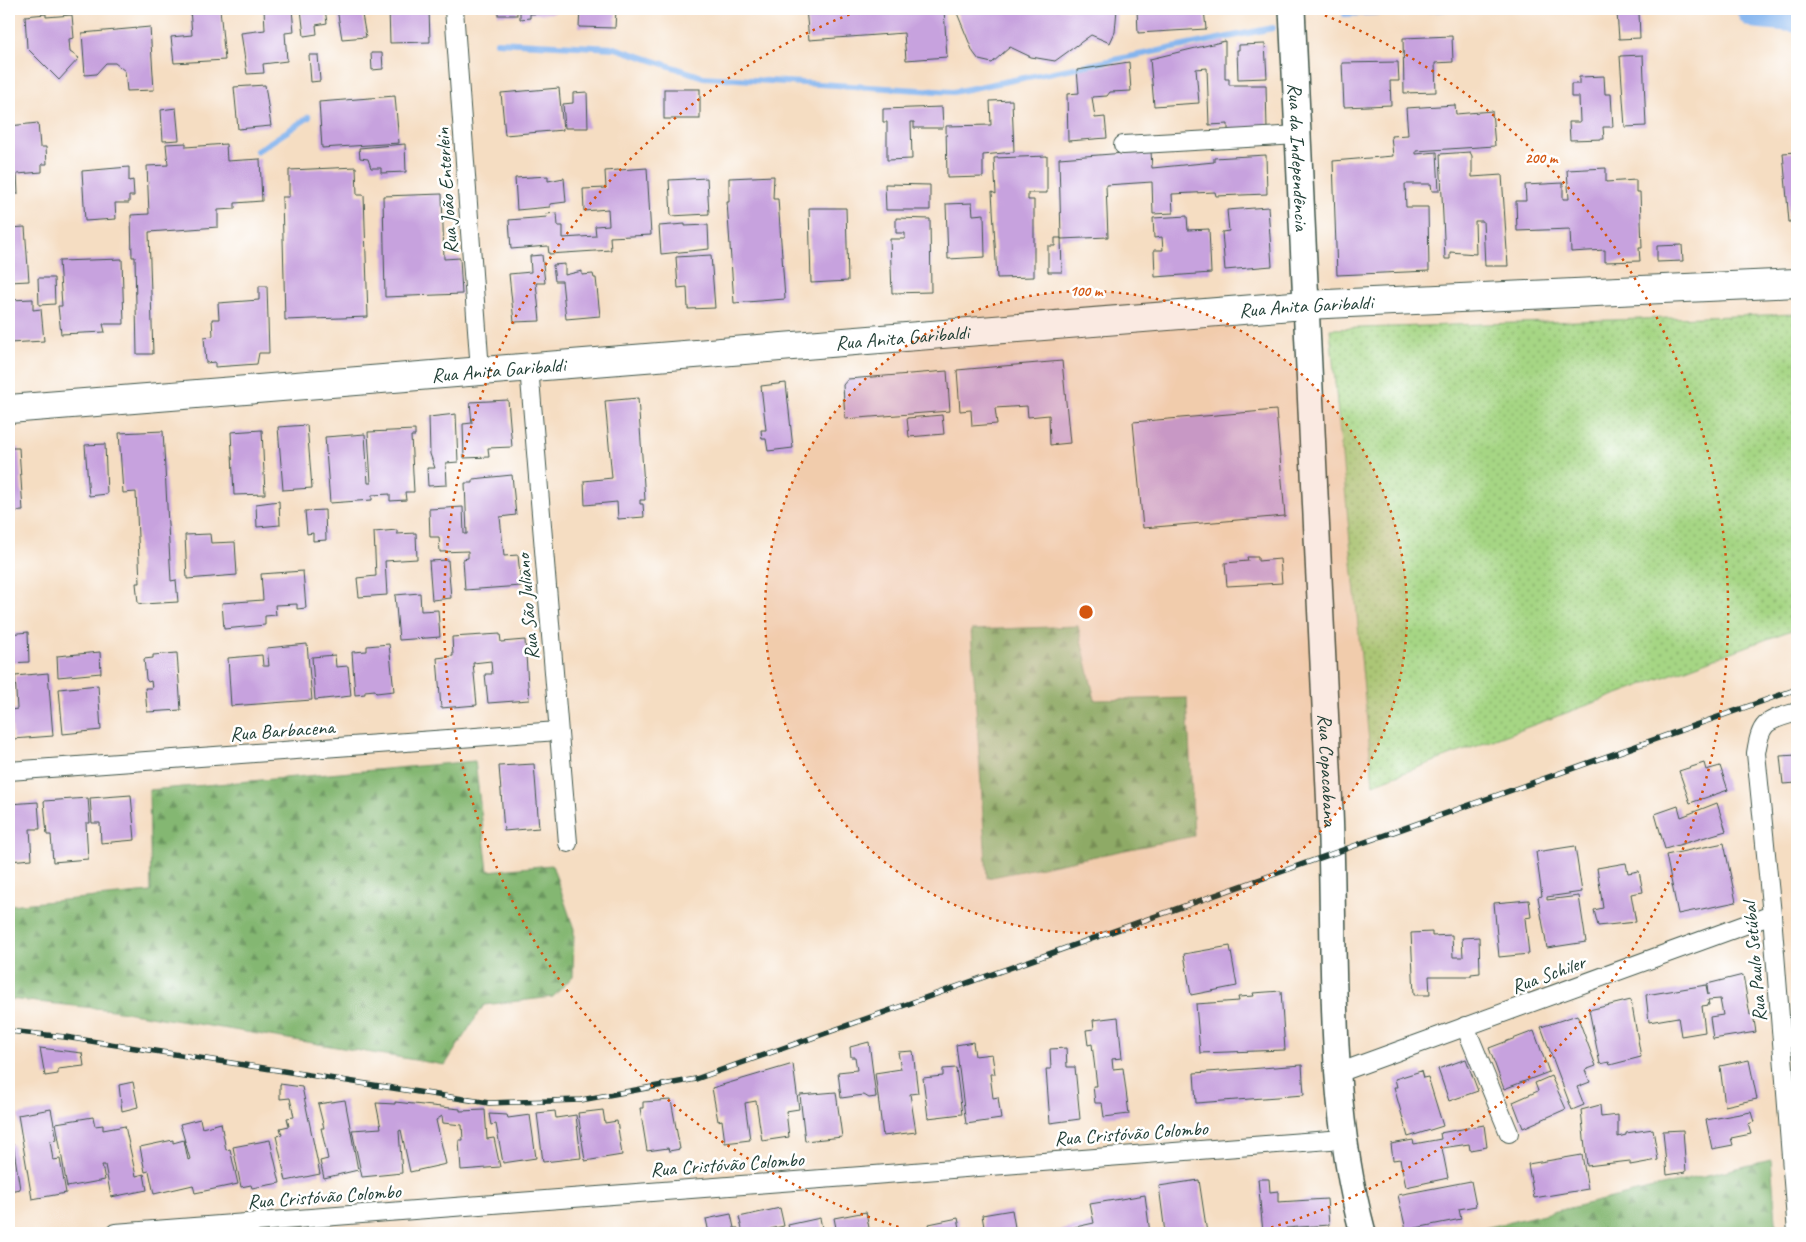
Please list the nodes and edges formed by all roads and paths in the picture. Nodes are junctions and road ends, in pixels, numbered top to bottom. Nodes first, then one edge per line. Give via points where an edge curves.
1 (454, 9) edge
2 (1292, 9) edge
3 (1298, 135) junction
4 (1123, 145) dead end
5 (1797, 283) edge
6 (1305, 305) junction
7 (529, 367) junction
8 (480, 371) junction
9 (9, 408) edge
10 (1797, 712) edge
11 (558, 731) junction
12 (9, 771) edge
13 (568, 843) dead end
14 (1772, 915) junction
15 (1465, 1026) junction
16 (1791, 1072) edge
17 (1338, 1073) junction
18 (1509, 1133) dead end
19 (1343, 1139) junction
20 (115, 1233) edge
21 (1363, 1233) edge
22 (1797, 1233) edge

1 - 8 street, Rua João Enterlein
2 - 3 main road, Rua da Independência
3 - 4 street
3 - 6 main road, Rua da Independência
5 - 6 main road, Rua Anita Garibaldi
6 - 7 main road, Rua Anita Garibaldi
6 - 17 main road, Rua Copacabana via 1332,854
7 - 8 main road, Rua Anita Garibaldi
7 - 11 street, Rua São Juliano
8 - 9 main road, Rua Anita Garibaldi
10 - 14 street, Rua Paulo Setúbal via 1771,720 1759,732 1756,753
11 - 12 street, Rua Barbacena
11 - 13 street, Rua São Juliano
14 - 15 street, Rua Schiler
14 - 16 street, Rua Paulo Setúbal
15 - 17 street, Rua Schiler
15 - 18 street
16 - 22 street, Rua Paulo Setúbal
17 - 19 main road, Rua Copacabana
19 - 20 street, Rua Cristóvão Colombo
19 - 21 main road, Rua Copacabana

